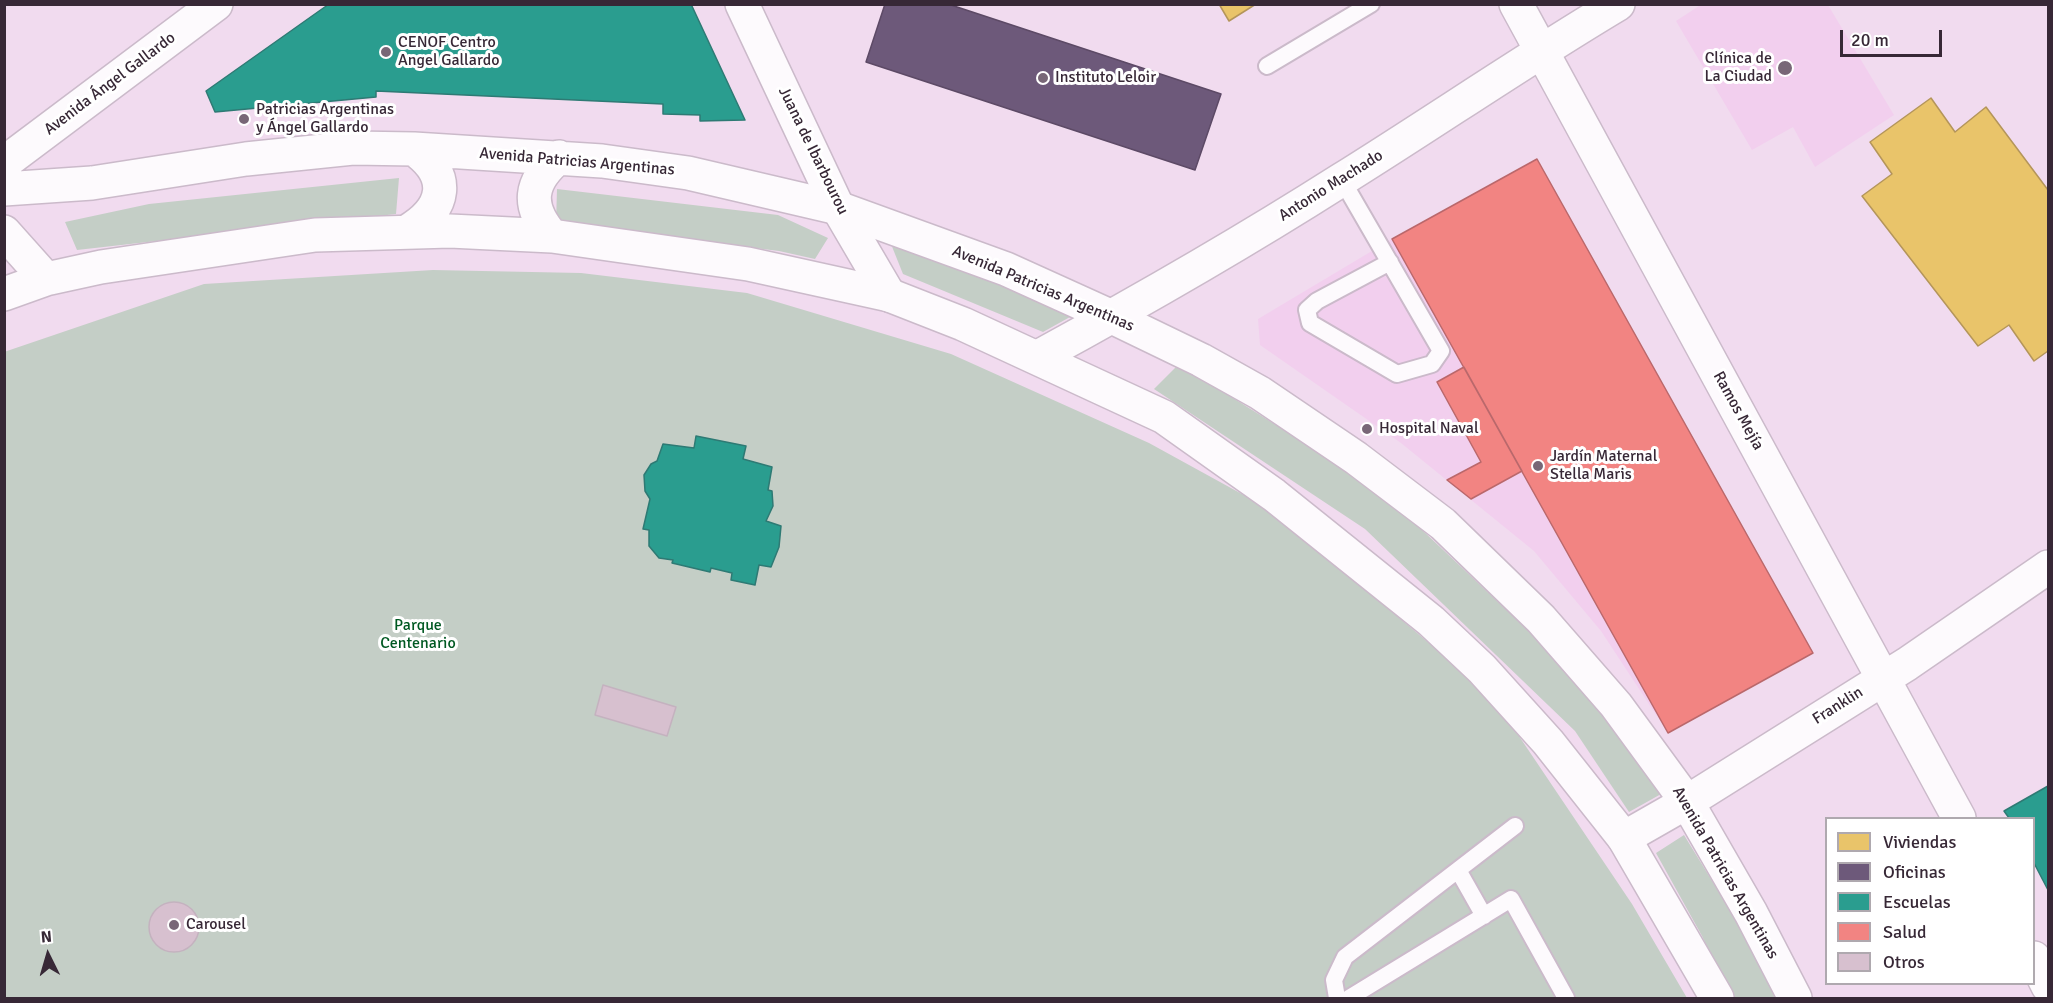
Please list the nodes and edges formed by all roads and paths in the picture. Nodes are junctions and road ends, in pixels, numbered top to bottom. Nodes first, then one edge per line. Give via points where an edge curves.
1 (216, 4) edge
2 (741, 4) edge
3 (1371, 4) edge
4 (1516, 4) edge
5 (1618, 4) edge
6 (1540, 50) junction
7 (1268, 66) dead end
8 (414, 149) junction
9 (559, 157) junction
10 (4, 163) edge
11 (1342, 180) junction
12 (4, 189) edge
13 (838, 208) junction
14 (408, 231) junction
15 (4, 232) edge
16 (552, 236) junction
17 (1390, 262) junction
18 (46, 279) junction
19 (4, 294) edge
20 (889, 295) junction
21 (1112, 317) junction
22 (1038, 357) junction
23 (2049, 567) edge
24 (1884, 677) junction
25 (1687, 802) junction
26 (1958, 817) edge
27 (1515, 826) dead end
28 (1624, 838) junction
29 (1458, 870) junction
30 (1484, 916) junction
31 (2035, 960) edge
32 (2049, 986) edge
33 (1337, 999) edge
34 (1348, 999) edge
35 (1566, 999) edge
36 (1718, 999) edge
37 (1795, 999) edge

1 - 10 main road, Avenida Ángel Gallardo
2 - 13 main road, Juana de Ibarbourou
3 - 7 lane
4 - 6 main road, Ramos Mejía
5 - 6 main road, Antonio Machado
6 - 11 main road, Antonio Machado
6 - 24 main road, Ramos Mejía
8 - 9 main road, Avenida Patricias Argentinas
8 - 12 main road, Avenida Patricias Argentinas via 353,148 297,153 92,183
8 - 14 main road via 430,160 440,180 438,203 424,222
9 - 13 main road, Avenida Patricias Argentinas via 688,173
9 - 16 main road via 544,170 535,187 534,205 540,222
11 - 17 lane
11 - 21 main road, Antonio Machado
13 - 20 main road, Juana de Ibarbourou
13 - 21 main road, Avenida Patricias Argentinas via 1006,269
14 - 16 main road
14 - 18 main road via 303,236
15 - 18 main road
16 - 20 main road via 748,264
17 - 17 lane via 1442,351 1432,363 1397,374 1310,323 1307,310
18 - 19 main road
20 - 22 main road
21 - 22 main road, Antonio Machado
21 - 25 main road, Avenida Patricias Argentinas via 1260,393 1356,458 1443,524 1541,619 1616,705
22 - 28 main road via 1164,417 1274,495 1431,621 1482,669 1548,742
23 - 24 main road, Franklin
24 - 25 main road, Franklin
24 - 26 main road, Ramos Mejía
25 - 28 main road, Franklin
25 - 37 main road, Avenida Patricias Argentinas
27 - 29 lane
28 - 36 main road
29 - 30 lane
29 - 33 lane via 1345,957 1334,980
30 - 34 lane
30 - 35 lane via 1511,900
31 - 32 main road

